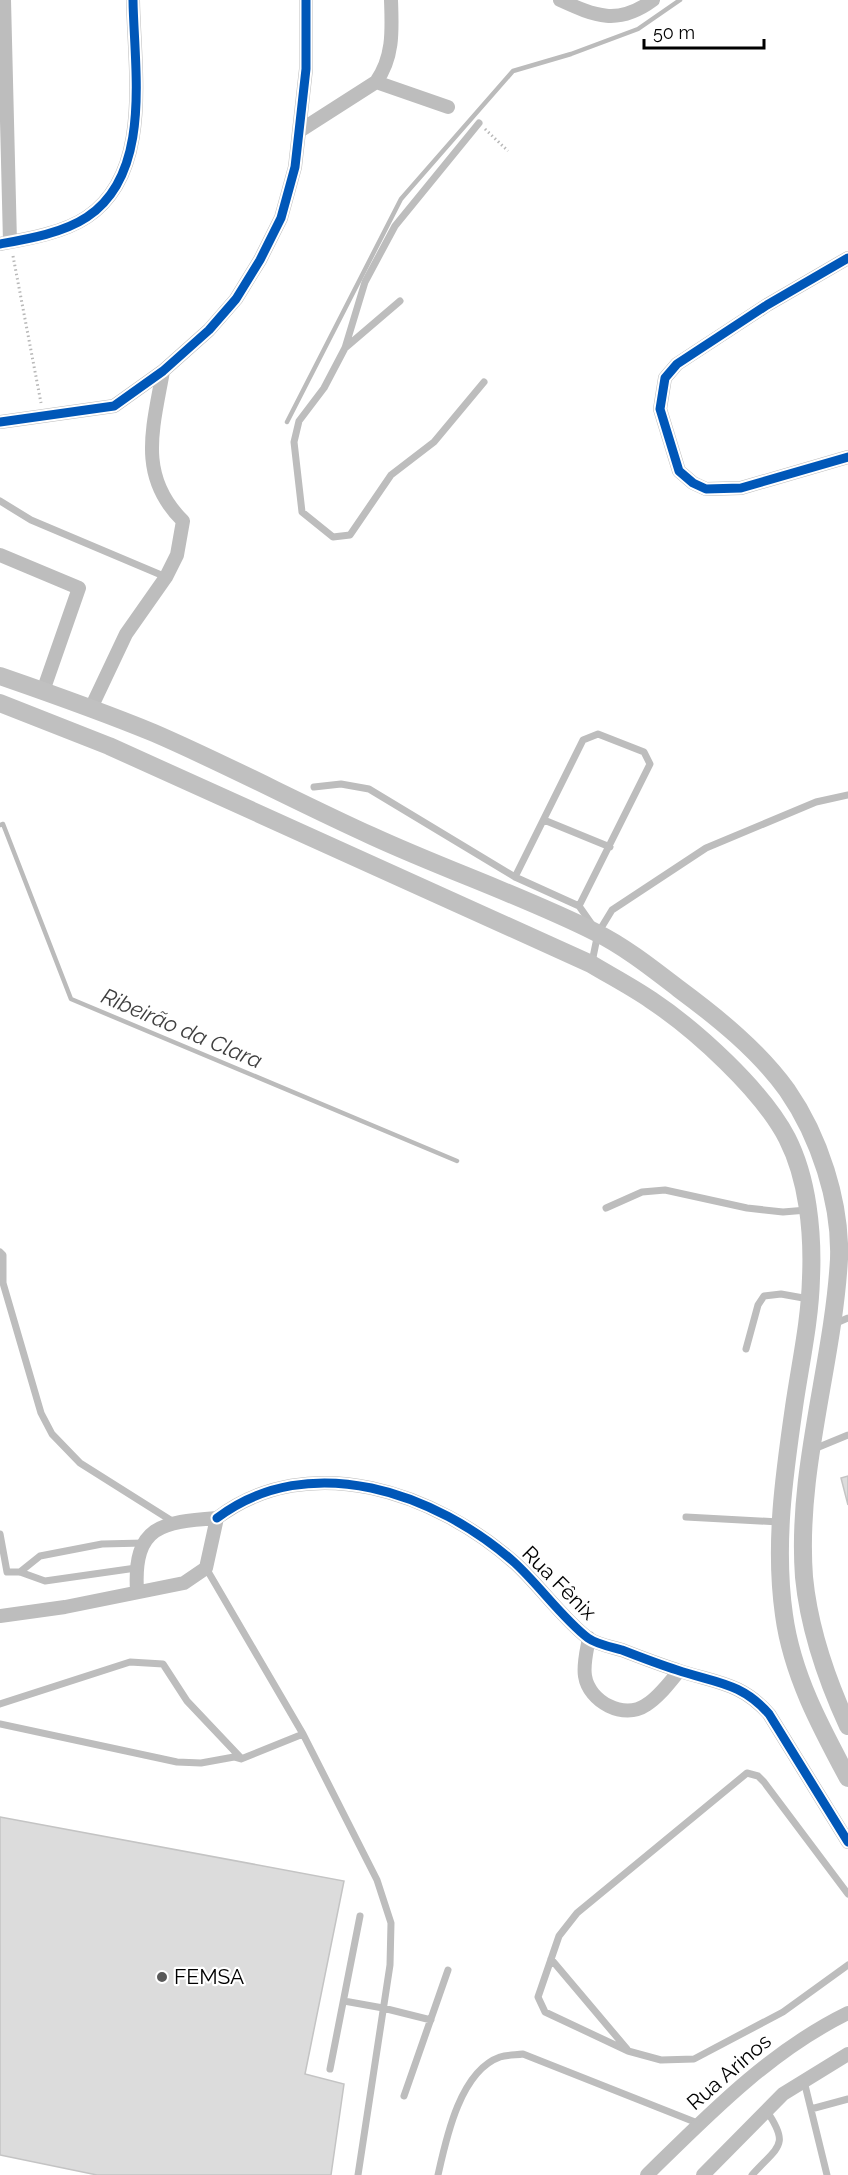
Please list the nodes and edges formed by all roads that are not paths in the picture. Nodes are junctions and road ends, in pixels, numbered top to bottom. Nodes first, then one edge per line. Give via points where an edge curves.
1 (4, 0) edge
2 (133, 0) edge
3 (306, 0) edge
4 (391, 0) edge
5 (560, 0) edge
6 (653, 0) edge
7 (376, 82) junction
8 (448, 107) dead end
9 (479, 123) road end
10 (301, 130) junction
11 (5, 243) edge
12 (848, 258) edge
13 (400, 301) dead end
14 (345, 348) junction
15 (163, 371) junction
16 (484, 382) dead end
17 (0, 422) edge
18 (848, 457) edge
19 (0, 501) edge
20 (0, 555) edge
21 (166, 578) junction
22 (0, 676) edge
23 (43, 691) junction
24 (0, 703) edge
25 (91, 708) junction
26 (314, 787) dead end
27 (848, 795) edge
28 (544, 820) junction
29 (610, 847) junction
30 (515, 877) junction
31 (579, 906) junction
32 (598, 933) junction
33 (591, 964) junction
34 (606, 1208) dead end
35 (807, 1210) junction
36 (0, 1252) edge
37 (809, 1299) junction
38 (840, 1321) edge
39 (746, 1349) dead end
40 (848, 1435) edge
41 (812, 1450) junction
42 (686, 1517) dead end
43 (217, 1518) junction
44 (172, 1521) junction
45 (781, 1522) junction
46 (0, 1534) edge
47 (144, 1544) junction
48 (136, 1568) junction
49 (206, 1568) junction
50 (20, 1572) junction
51 (137, 1591) junction
52 (0, 1616) edge
53 (589, 1638) junction
54 (679, 1671) junction
55 (0, 1704) edge
56 (0, 1724) edge
57 (848, 1726) edge
58 (303, 1734) junction
59 (241, 1759) junction
60 (848, 1778) edge
61 (848, 1842) edge
62 (848, 1894) edge
63 (360, 1916) dead end
64 (551, 1959) junction
65 (848, 1965) edge
66 (448, 1970) dead end
67 (344, 2001) junction
68 (383, 2008) junction
69 (848, 2013) edge
70 (431, 2020) junction
71 (628, 2051) junction
72 (848, 2054) edge
73 (330, 2069) dead end
74 (804, 2081) junction
75 (405, 2096) dead end
76 (848, 2099) edge
77 (811, 2109) junction
78 (766, 2110) junction
79 (700, 2124) junction
80 (358, 2175) edge
81 (438, 2175) edge
82 (647, 2175) edge
83 (703, 2175) edge
84 (752, 2175) edge
85 (827, 2175) edge

1 - 11 street
2 - 11 street via 135,131 130,158 118,183 86,218 64,228
3 - 10 street
4 - 7 street via 389,54
5 - 6 street via 595,16 641,9
7 - 8 street
7 - 10 street
9 - 14 lane via 395,226 365,282
10 - 15 street via 281,218 260,260 236,299 209,330
12 - 18 street via 676,364 665,378 660,409 679,471 706,489 741,488
13 - 14 lane
14 - 16 lane via 324,388 299,421 294,442 302,512 333,537 350,535 391,475 434,442
15 - 17 street via 114,406
15 - 21 street via 153,433 153,467 163,499 183,521 177,555
19 - 21 lane via 31,520
20 - 23 street via 79,588
21 - 25 street via 126,634
22 - 23 main road
23 - 25 main road
24 - 33 main road via 81,734
25 - 32 main road via 157,734 375,837
26 - 30 lane via 341,784 369,789
27 - 32 lane via 816,802 706,848 612,910
28 - 29 lane
28 - 29 lane via 583,740 598,734 644,752 650,764
28 - 30 lane
29 - 31 lane
30 - 31 lane
31 - 32 lane
32 - 33 lane
32 - 38 main road via 714,1016 753,1050 787,1091 814,1141 833,1198
33 - 35 main road via 651,999 690,1030 766,1107 797,1162
34 - 35 lane via 642,1192 665,1190 747,1208
35 - 37 main road
36 - 44 lane via 3,1282 41,1413 52,1434 80,1463
37 - 39 lane via 781,1294 764,1296
37 - 45 main road via 782,1486
38 - 41 main road
40 - 41 lane
41 - 57 main road via 804,1576 813,1635 830,1688
42 - 45 lane
43 - 44 street
43 - 49 street
43 - 53 street, Rua Fênix via 250,1497 297,1485 364,1486 402,1495 474,1530 515,1563
44 - 47 street
45 - 60 main road via 779,1564 792,1659 814,1713
46 - 50 lane via 7,1572
47 - 48 street
47 - 50 lane via 102,1544 40,1556
48 - 50 lane via 45,1581
48 - 51 street
49 - 51 street via 184,1583
49 - 58 lane
51 - 52 street
53 - 54 street, Rua Fênix
53 - 54 street, Rua Fênix via 585,1675 588,1686 594,1696 615,1708 630,1711 647,1705
54 - 61 street, Rua Fênix via 737,1688 758,1701
55 - 59 lane via 130,1662 163,1664 187,1701
56 - 59 lane via 177,1762
58 - 59 lane
58 - 68 lane via 383,1893 391,1923
62 - 64 lane via 764,1782 747,1773 578,1913 559,1936
63 - 67 lane
64 - 71 lane
64 - 71 lane via 538,1997 541,2008
65 - 71 lane via 783,2012 694,2059 661,2060
66 - 70 lane
67 - 68 lane
67 - 73 lane
68 - 70 lane
68 - 80 lane
69 - 79 street, Rua Arinos via 790,2047 744,2082
70 - 75 lane
72 - 74 street
74 - 77 lane
74 - 78 street
76 - 77 lane
77 - 85 lane
78 - 83 street
78 - 84 lane via 780,2130 780,2139
79 - 81 lane via 523,2054 499,2058 478,2071 461,2098
79 - 82 street, Rua Arinos

